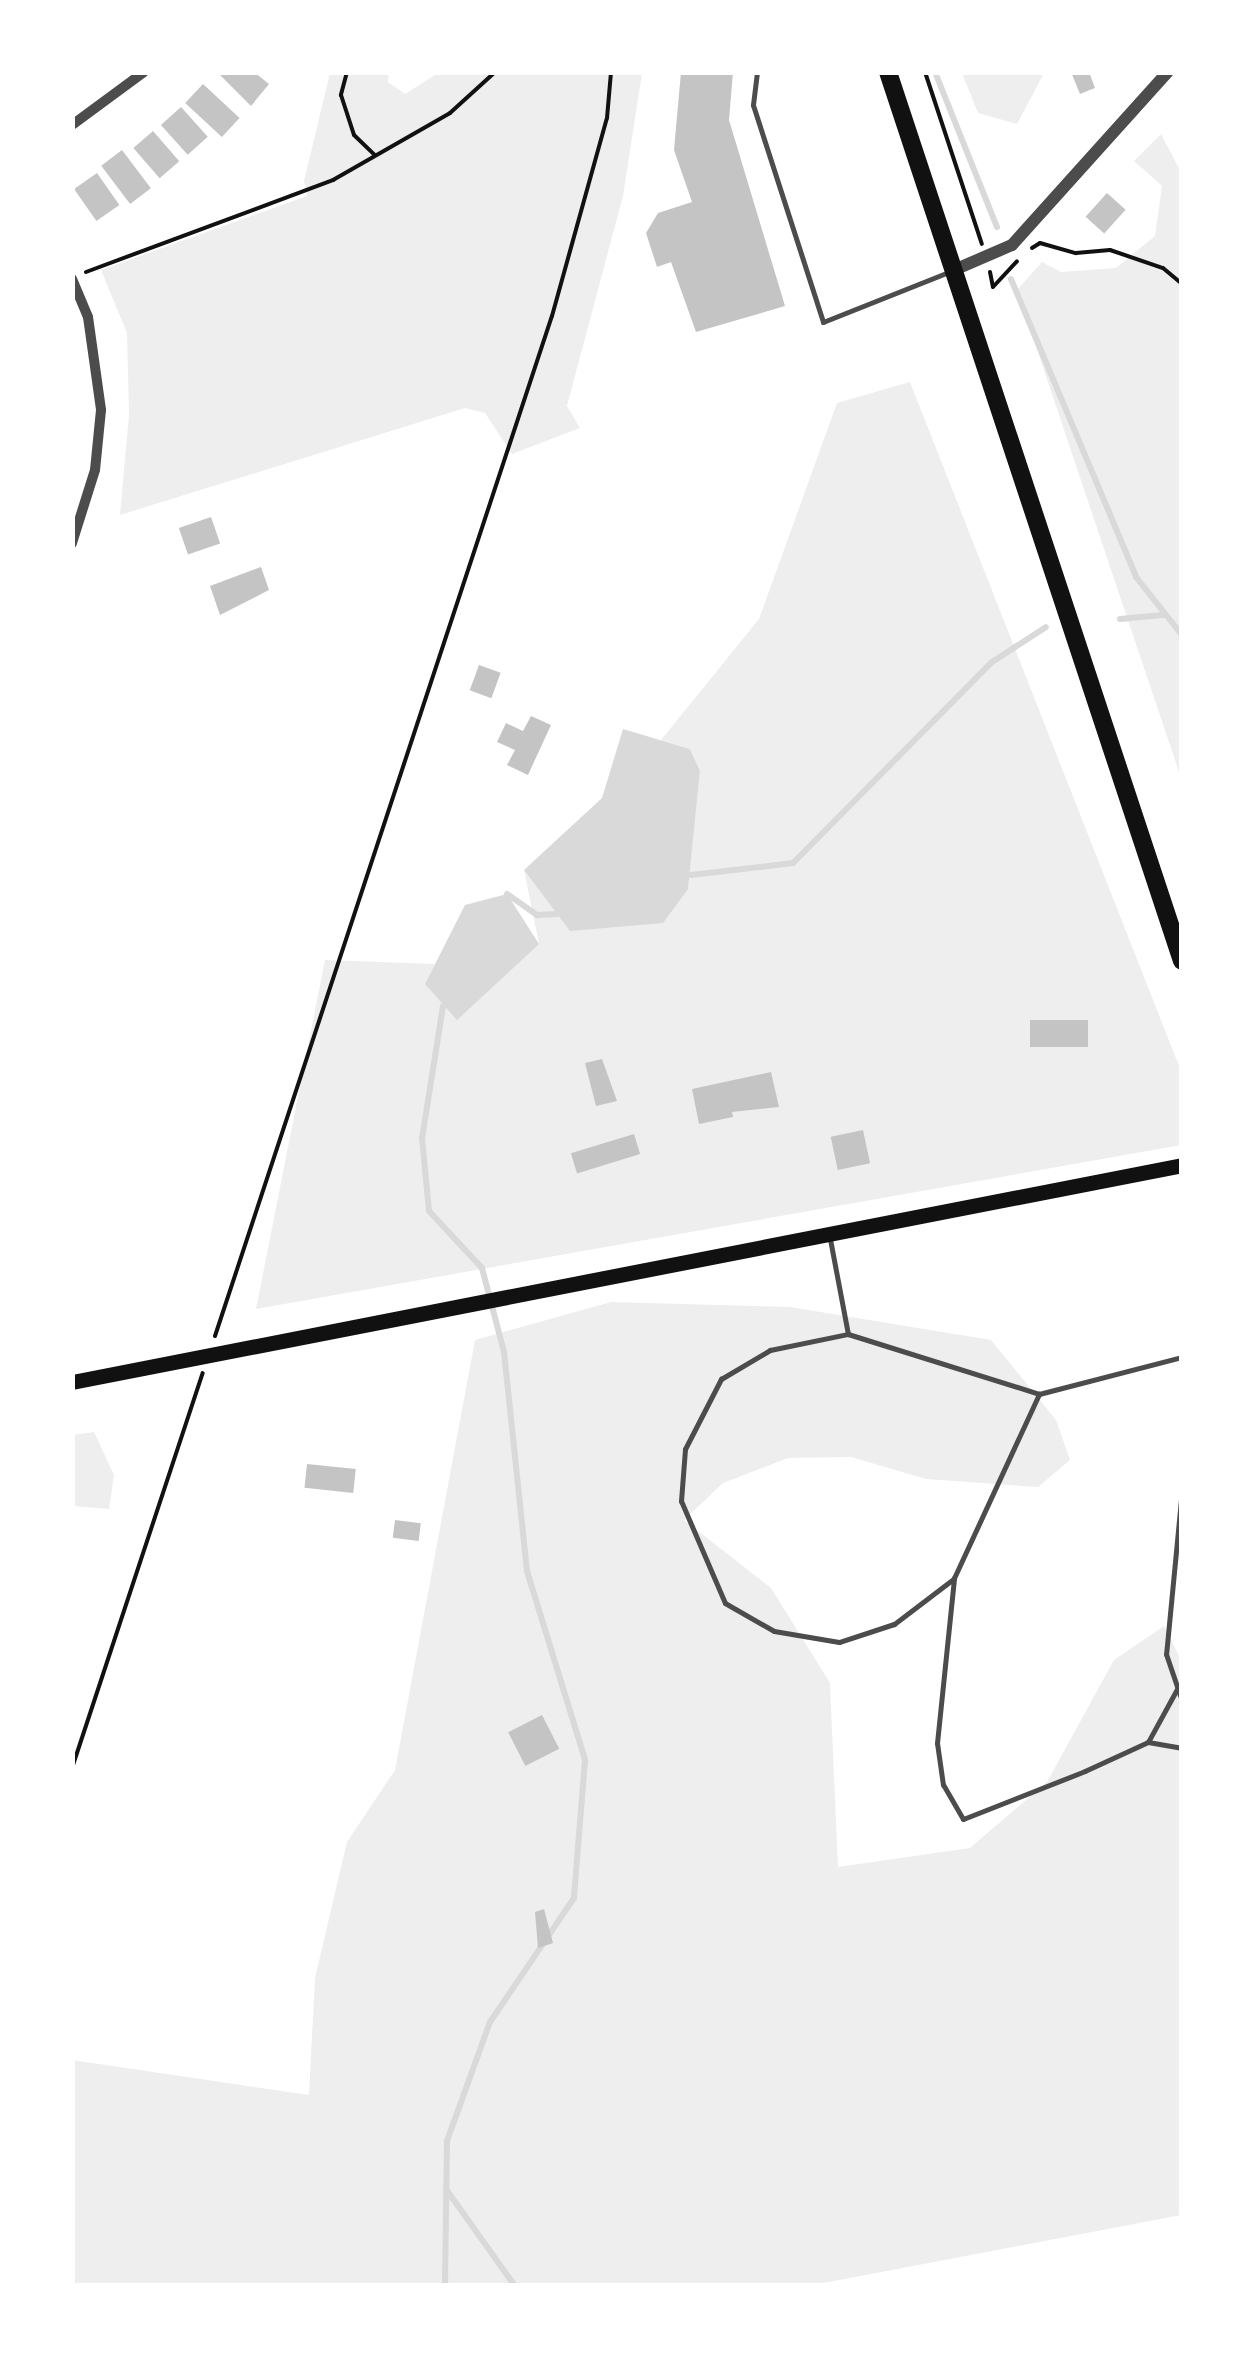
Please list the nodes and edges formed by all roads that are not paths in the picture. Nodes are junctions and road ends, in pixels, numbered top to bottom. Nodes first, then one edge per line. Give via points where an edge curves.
1 (144, 72) edge
2 (757, 72) edge
3 (888, 72) edge
4 (1168, 72) edge
5 (72, 126) edge
6 (954, 270) junction
7 (72, 278) edge
8 (72, 544) edge
9 (1182, 960) edge
10 (1182, 1165) edge
11 (828, 1234) junction
12 (848, 1334) junction
13 (1182, 1357) edge
14 (72, 1382) edge
15 (1039, 1394) junction
16 (1182, 1489) edge
17 (954, 1578) junction
18 (1178, 1689) junction
19 (1182, 1701) edge
20 (1148, 1742) junction
21 (1182, 1748) edge

1 - 5 street
2 - 6 lane via 754,105 823,322
3 - 6 main road
4 - 6 street via 1012,245
6 - 9 main road
7 - 8 street via 88,317 102,410 95,470
10 - 11 main road
11 - 12 lane
11 - 14 main road
12 - 15 lane
12 - 17 lane via 770,1350 721,1379 685,1449 681,1501 724,1603 774,1631 839,1642 894,1624
13 - 15 lane
15 - 17 lane
16 - 18 lane via 1166,1654
17 - 20 lane via 937,1743 943,1785 963,1819
18 - 19 lane
18 - 20 lane
20 - 21 lane

